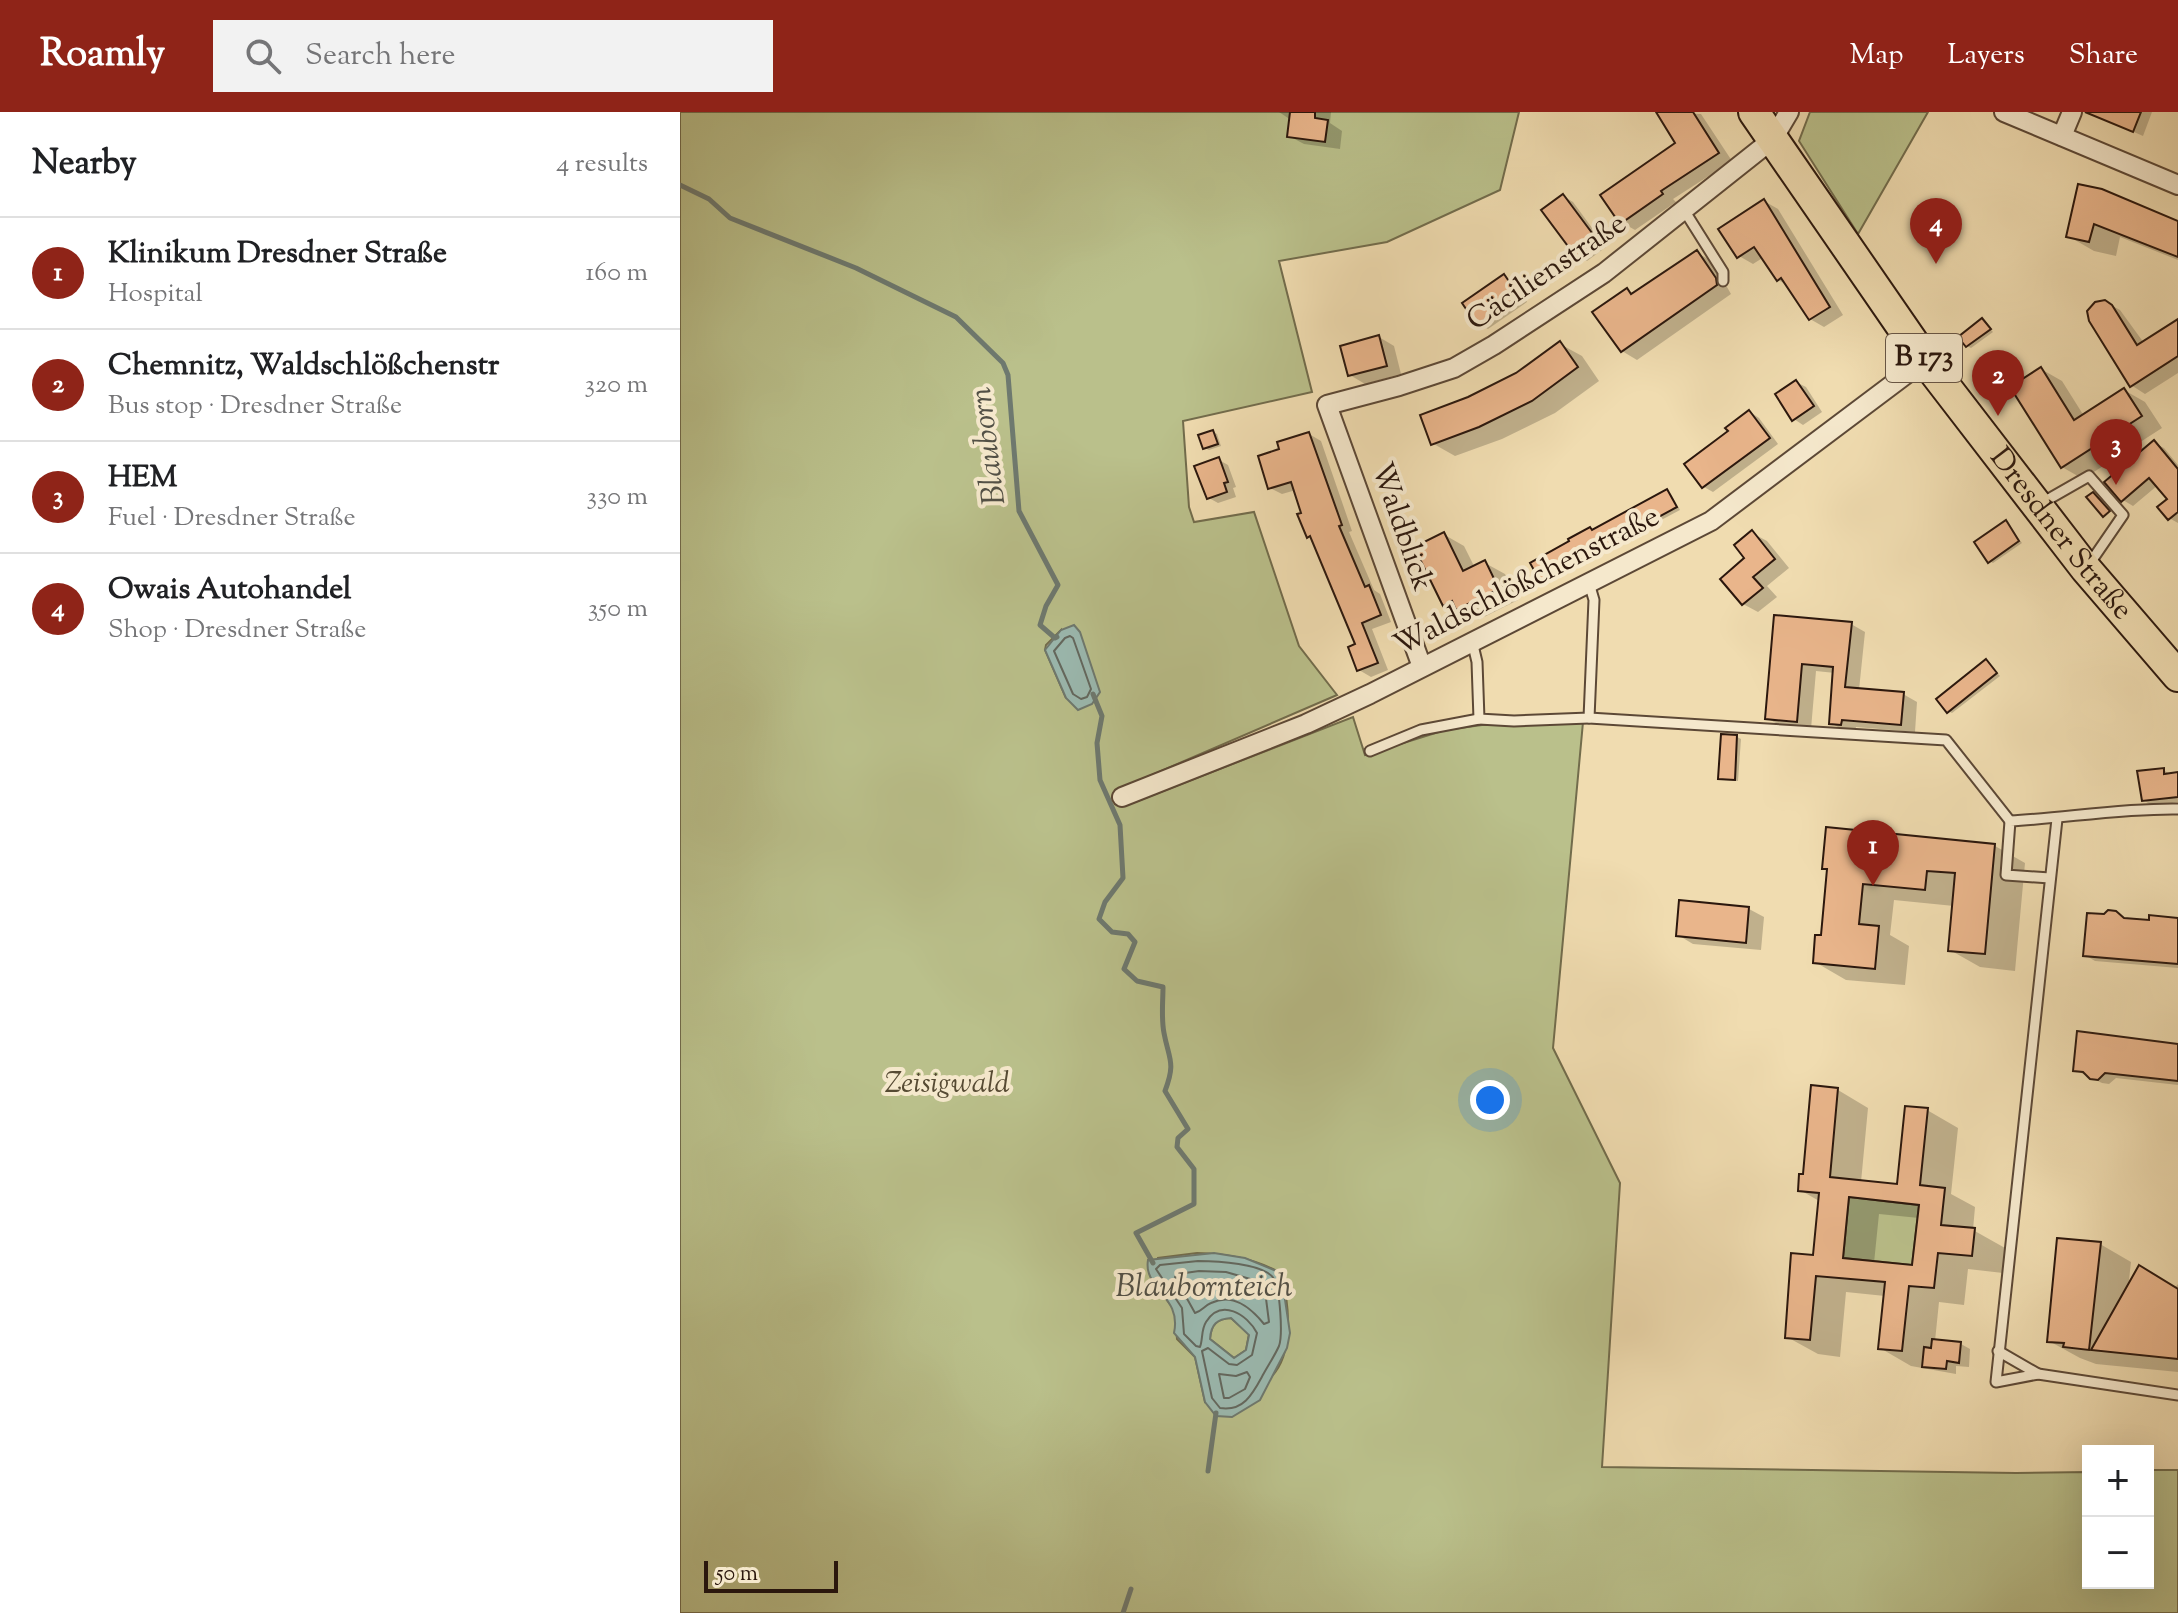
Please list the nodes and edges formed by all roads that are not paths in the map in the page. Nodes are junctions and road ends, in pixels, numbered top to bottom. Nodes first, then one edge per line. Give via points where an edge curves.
1 (1754, 112) edge
2 (1789, 112) edge
3 (2004, 112) edge
4 (2072, 112) edge
5 (2062, 136) junction
6 (1773, 139) junction
7 (2178, 185) edge
8 (1684, 210) junction
9 (1723, 281) dead end
10 (1925, 360) junction
11 (1327, 405) joint
12 (2038, 506) junction
13 (2086, 569) junction
14 (1589, 582) junction
15 (1472, 641) junction
16 (1422, 667) junction
17 (2178, 676) edge
18 (1589, 718) junction
19 (1479, 719) junction
20 (1370, 751) dead end
21 (1122, 797) dead end
22 (2178, 809) edge
23 (2057, 819) junction
24 (2010, 821) junction
25 (2050, 878) junction
26 (1998, 1351) junction
27 (2038, 1374) junction
28 (2178, 1395) edge

1 - 6 main road, Dresdner Straße / B 173
2 - 6 street
3 - 5 street
4 - 5 street
5 - 7 street
6 - 8 street, Cäcilienstraße
6 - 10 main road, Dresdner Straße / B 173
8 - 9 lane via 1723,272
8 - 11 street, Cäcilienstraße via 1604,273 1454,368
10 - 12 main road, Dresdner Straße / B 173
10 - 14 street, Waldschlößchenstraße via 1711,521
11 - 16 street, Waldblick
12 - 13 main road, Dresdner Straße / B 173
12 - 13 lane via 2089,476 2123,515
13 - 17 main road, Dresdner Straße / B 173
14 - 15 street, Waldschlößchenstraße
14 - 18 lane via 1594,600
15 - 16 street, Waldschlößchenstraße
15 - 19 lane
16 - 21 street, Waldschlößchenstraße via 1306,724
18 - 19 lane
18 - 24 lane via 1946,740
19 - 20 lane via 1421,730
22 - 23 lane via 2141,808
23 - 24 lane
23 - 25 lane
24 - 25 lane via 2006,875
25 - 26 lane
26 - 27 lane
26 - 27 lane via 1996,1382
27 - 28 lane

